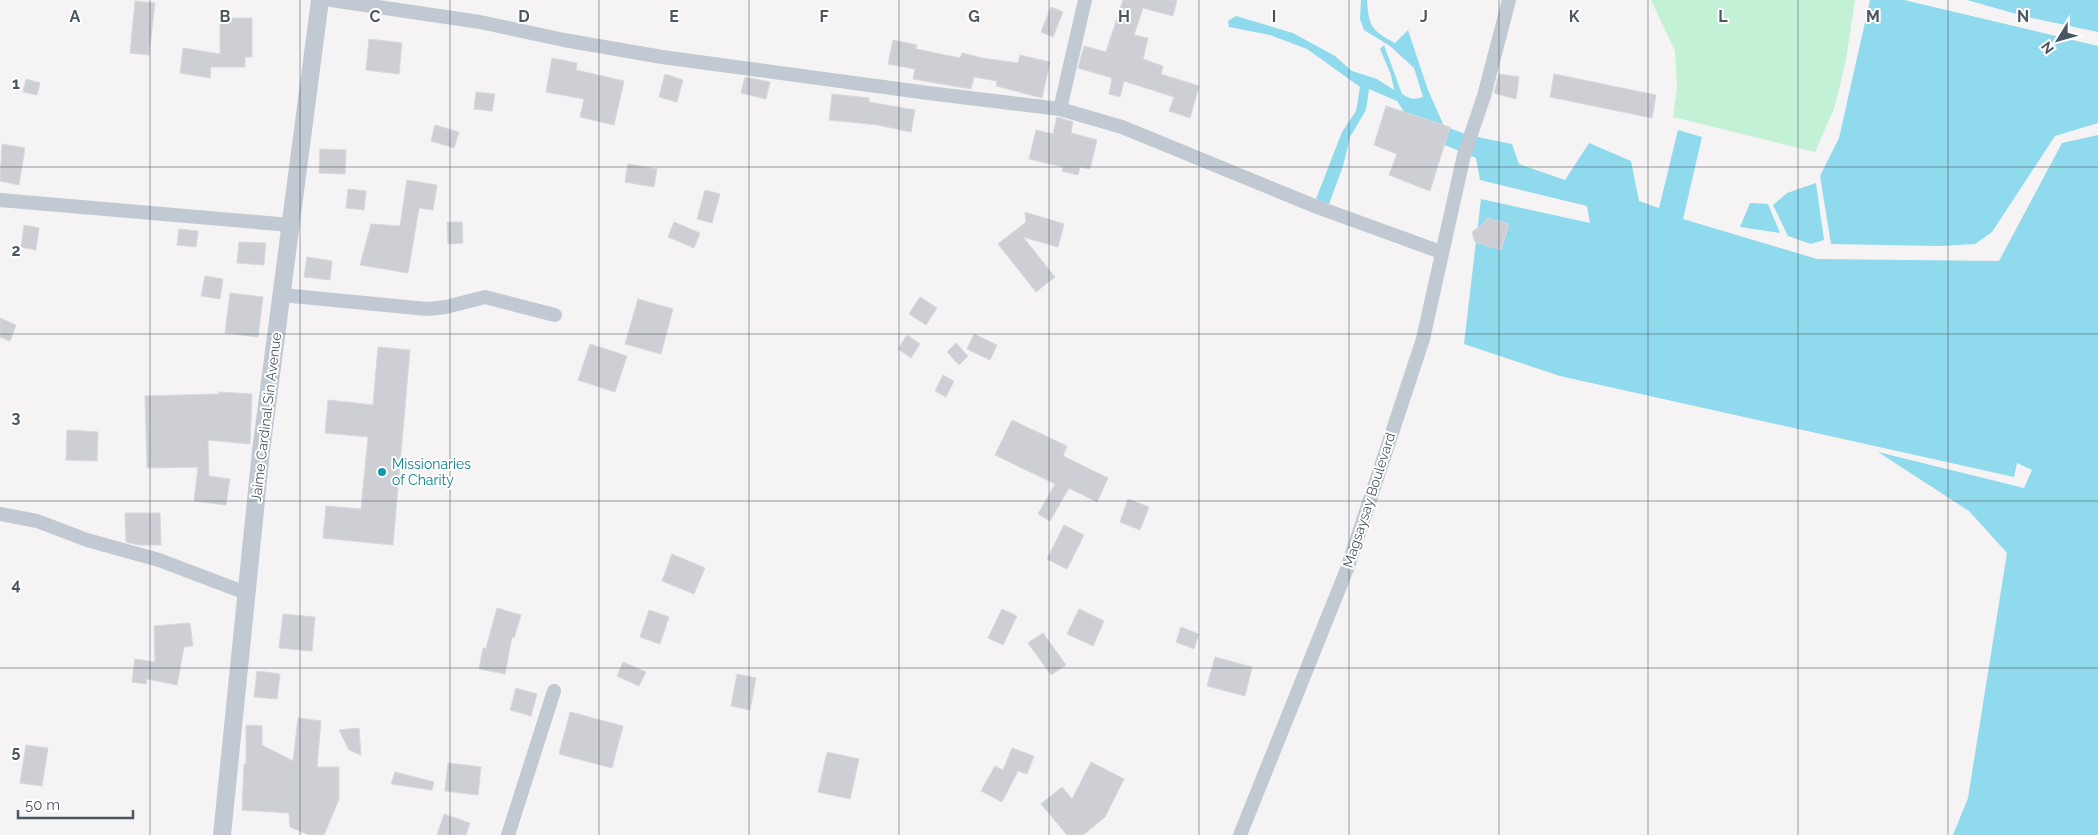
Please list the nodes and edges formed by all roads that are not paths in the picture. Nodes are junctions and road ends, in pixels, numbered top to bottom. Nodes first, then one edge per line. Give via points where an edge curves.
1 (320, 0) edge
2 (331, 0) edge
3 (1085, 0) edge
4 (1509, 0) edge
5 (1060, 109) junction
6 (0, 200) edge
7 (290, 225) junction
8 (1441, 252) junction
9 (282, 294) junction
10 (555, 315) dead end
11 (0, 514) edge
12 (246, 593) junction
13 (554, 692) dead end
14 (222, 835) edge
15 (508, 835) edge
16 (1240, 835) edge

1 - 7 street, Jaime Cardinal Sin Avenue
2 - 5 street via 480,22 662,56
3 - 5 street
4 - 8 street, Magsaysay Boulevard via 1484,96 1464,155
5 - 8 street via 1122,127 1317,207
6 - 7 street
7 - 9 street, Jaime Cardinal Sin Avenue
8 - 16 street, Magsaysay Boulevard via 1423,339 1347,569
9 - 10 street via 427,309 484,297
9 - 12 street, Jaime Cardinal Sin Avenue via 260,451
11 - 12 street via 37,521 87,540 159,560
12 - 14 street, Jaime Cardinal Sin Avenue
13 - 15 street

